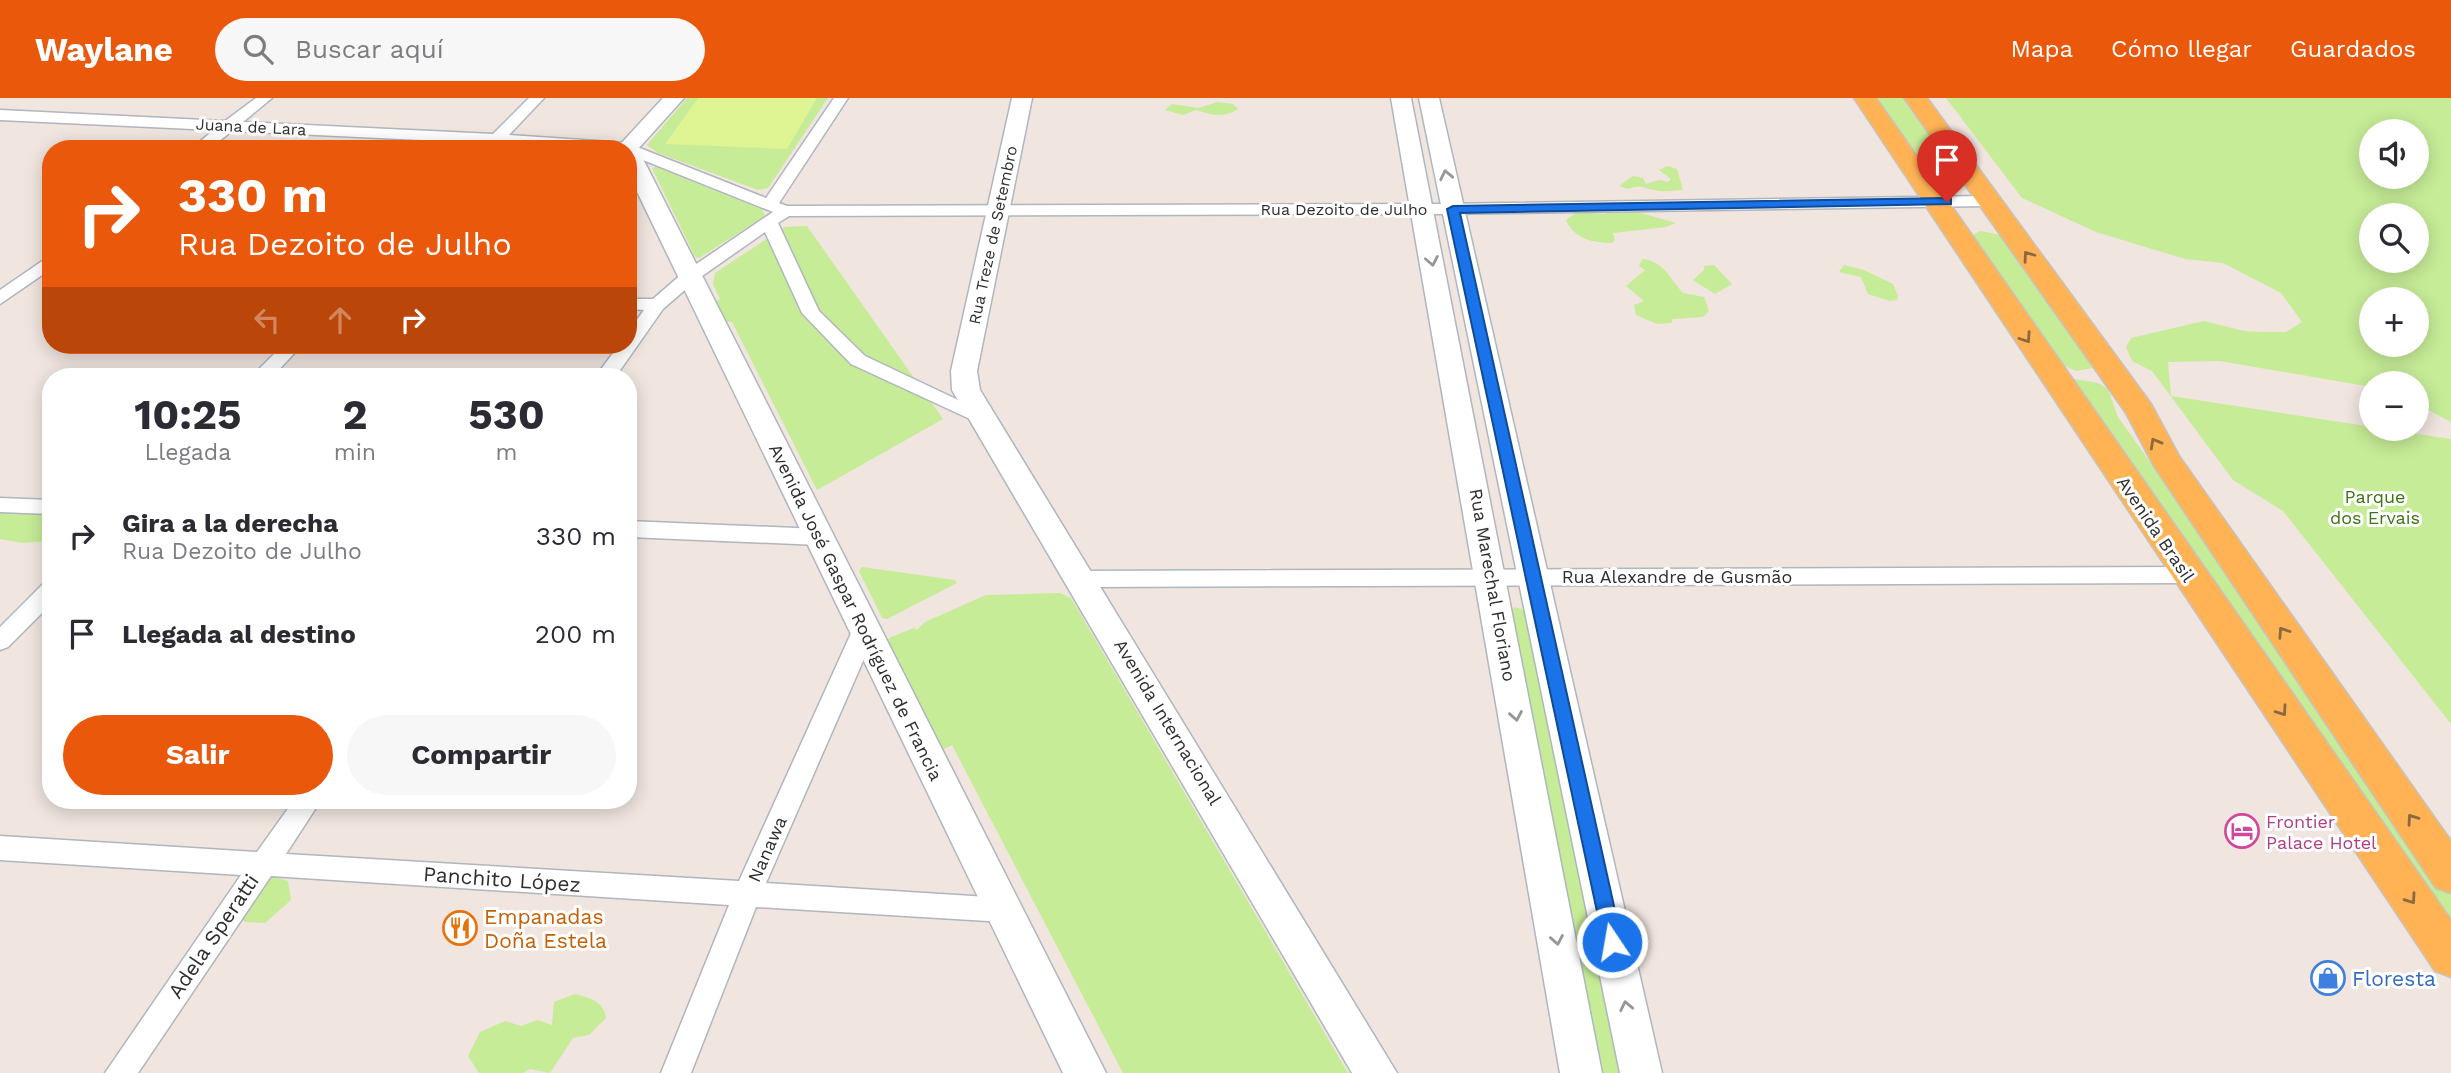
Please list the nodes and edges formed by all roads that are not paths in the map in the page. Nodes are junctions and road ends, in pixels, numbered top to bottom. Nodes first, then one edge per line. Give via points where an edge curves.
1 (265, 98) edge
2 (537, 98) edge
3 (674, 98) edge
4 (841, 98) edge
5 (1023, 98) edge
6 (1865, 98) edge
7 (1914, 98) edge
8 (1432, 110) edge
9 (1404, 111) edge
10 (0, 115) edge
11 (229, 126) junction
12 (211, 140) edge
13 (434, 140) edge
14 (496, 140) edge
15 (635, 140) edge
16 (637, 153) edge
17 (637, 170) edge
18 (1987, 201) junction
19 (1934, 202) junction
20 (1422, 209) junction
21 (1453, 209) junction
22 (998, 210) junction
23 (774, 212) junction
24 (42, 267) edge
25 (689, 277) junction
26 (0, 279) edge
27 (24, 281) junction
28 (42, 282) edge
29 (0, 299) edge
30 (637, 304) edge
31 (657, 305) junction
32 (637, 333) edge
33 (284, 354) edge
34 (270, 368) edge
35 (964, 371) joint
36 (2050, 373) junction
37 (2113, 376) junction
38 (983, 419) junction
39 (1468, 451) junction
40 (1505, 452) junction
41 (0, 505) edge
42 (42, 507) edge
43 (637, 529) edge
44 (820, 537) junction
45 (2188, 575) junction
46 (1491, 576) junction
47 (1532, 577) junction
48 (1082, 579) junction
49 (42, 599) edge
50 (865, 629) junction
51 (0, 641) edge
52 (302, 809) edge
53 (0, 848) edge
54 (264, 862) junction
55 (2451, 875) edge
56 (748, 893) junction
57 (1004, 910) junction
58 (2451, 957) edge
59 (120, 1073) edge
60 (676, 1073) edge
61 (1085, 1073) edge
62 (1376, 1073) edge
63 (1581, 1073) edge
64 (1641, 1073) edge

1 - 11 street
2 - 14 street
3 - 15 main road
4 - 23 street
5 - 22 main road, Rua Treze de Setembro
6 - 19 main road, Avenida Brasil
7 - 18 main road
8 - 9 main road
21 -> 8 main road, Rua Marechal Floriano
9 - 20 main road, Rua Marechal Floriano
10 - 11 street, Juana de Lara
11 - 12 street
11 - 13 street, Juana de Lara
16 - 23 street
17 - 25 main road, Avenida José Gaspar Rodríguez de Francia
18 - 19 street, Rua Dezoito de Julho
37 -> 18 main road
19 - 21 street, Rua Dezoito de Julho
19 -> 36 main road, Avenida Brasil
20 - 21 street, Rua Dezoito de Julho
20 - 22 street, Rua Dezoito de Julho
20 -> 39 main road, Rua Marechal Floriano
21 - 40 main road, Rua Marechal Floriano
22 - 23 street, Rua Dezoito de Julho
22 - 35 main road, Rua Treze de Setembro
23 - 25 street
23 - 38 street via 811,313 849,352 897,380
24 - 27 street
25 - 31 street
25 - 44 main road, Avenida José Gaspar Rodríguez de Francia
26 - 27 street
27 - 28 street
27 - 29 street
30 - 31 street
31 - 32 street
33 - 34 street
35 - 38 main road, Avenida Internacional via 966,390
36 - 37 main road
36 - 45 main road, Avenida Brasil
55 -> 37 main road via 2172,470 2140,411
38 - 48 main road, Avenida Internacional
39 - 40 main road
39 - 46 main road, Rua Marechal Floriano
40 - 47 main road, Rua Marechal Floriano
41 - 42 street
43 - 44 street
44 - 50 main road, Avenida José Gaspar Rodríguez de Francia
45 - 47 street, Rua Alexandre de Gusmão
45 -> 58 main road, Avenida Brasil
46 - 47 street, Rua Alexandre de Gusmão
46 - 48 street, Rua Alexandre de Gusmão
46 -> 63 main road, Rua Marechal Floriano
64 -> 47 main road, Rua Marechal Floriano
48 - 62 main road, Avenida Internacional
49 - 51 street
50 - 56 street, Nanawa
50 - 57 main road, Avenida José Gaspar Rodríguez de Francia
52 - 54 street, Adela Speratti
53 - 54 street, Panchito López
54 - 56 street, Panchito López
54 - 59 street, Adela Speratti
56 - 57 street, Panchito López
56 - 60 street, Nanawa
57 - 61 main road, Avenida José Gaspar Rodríguez de Francia

